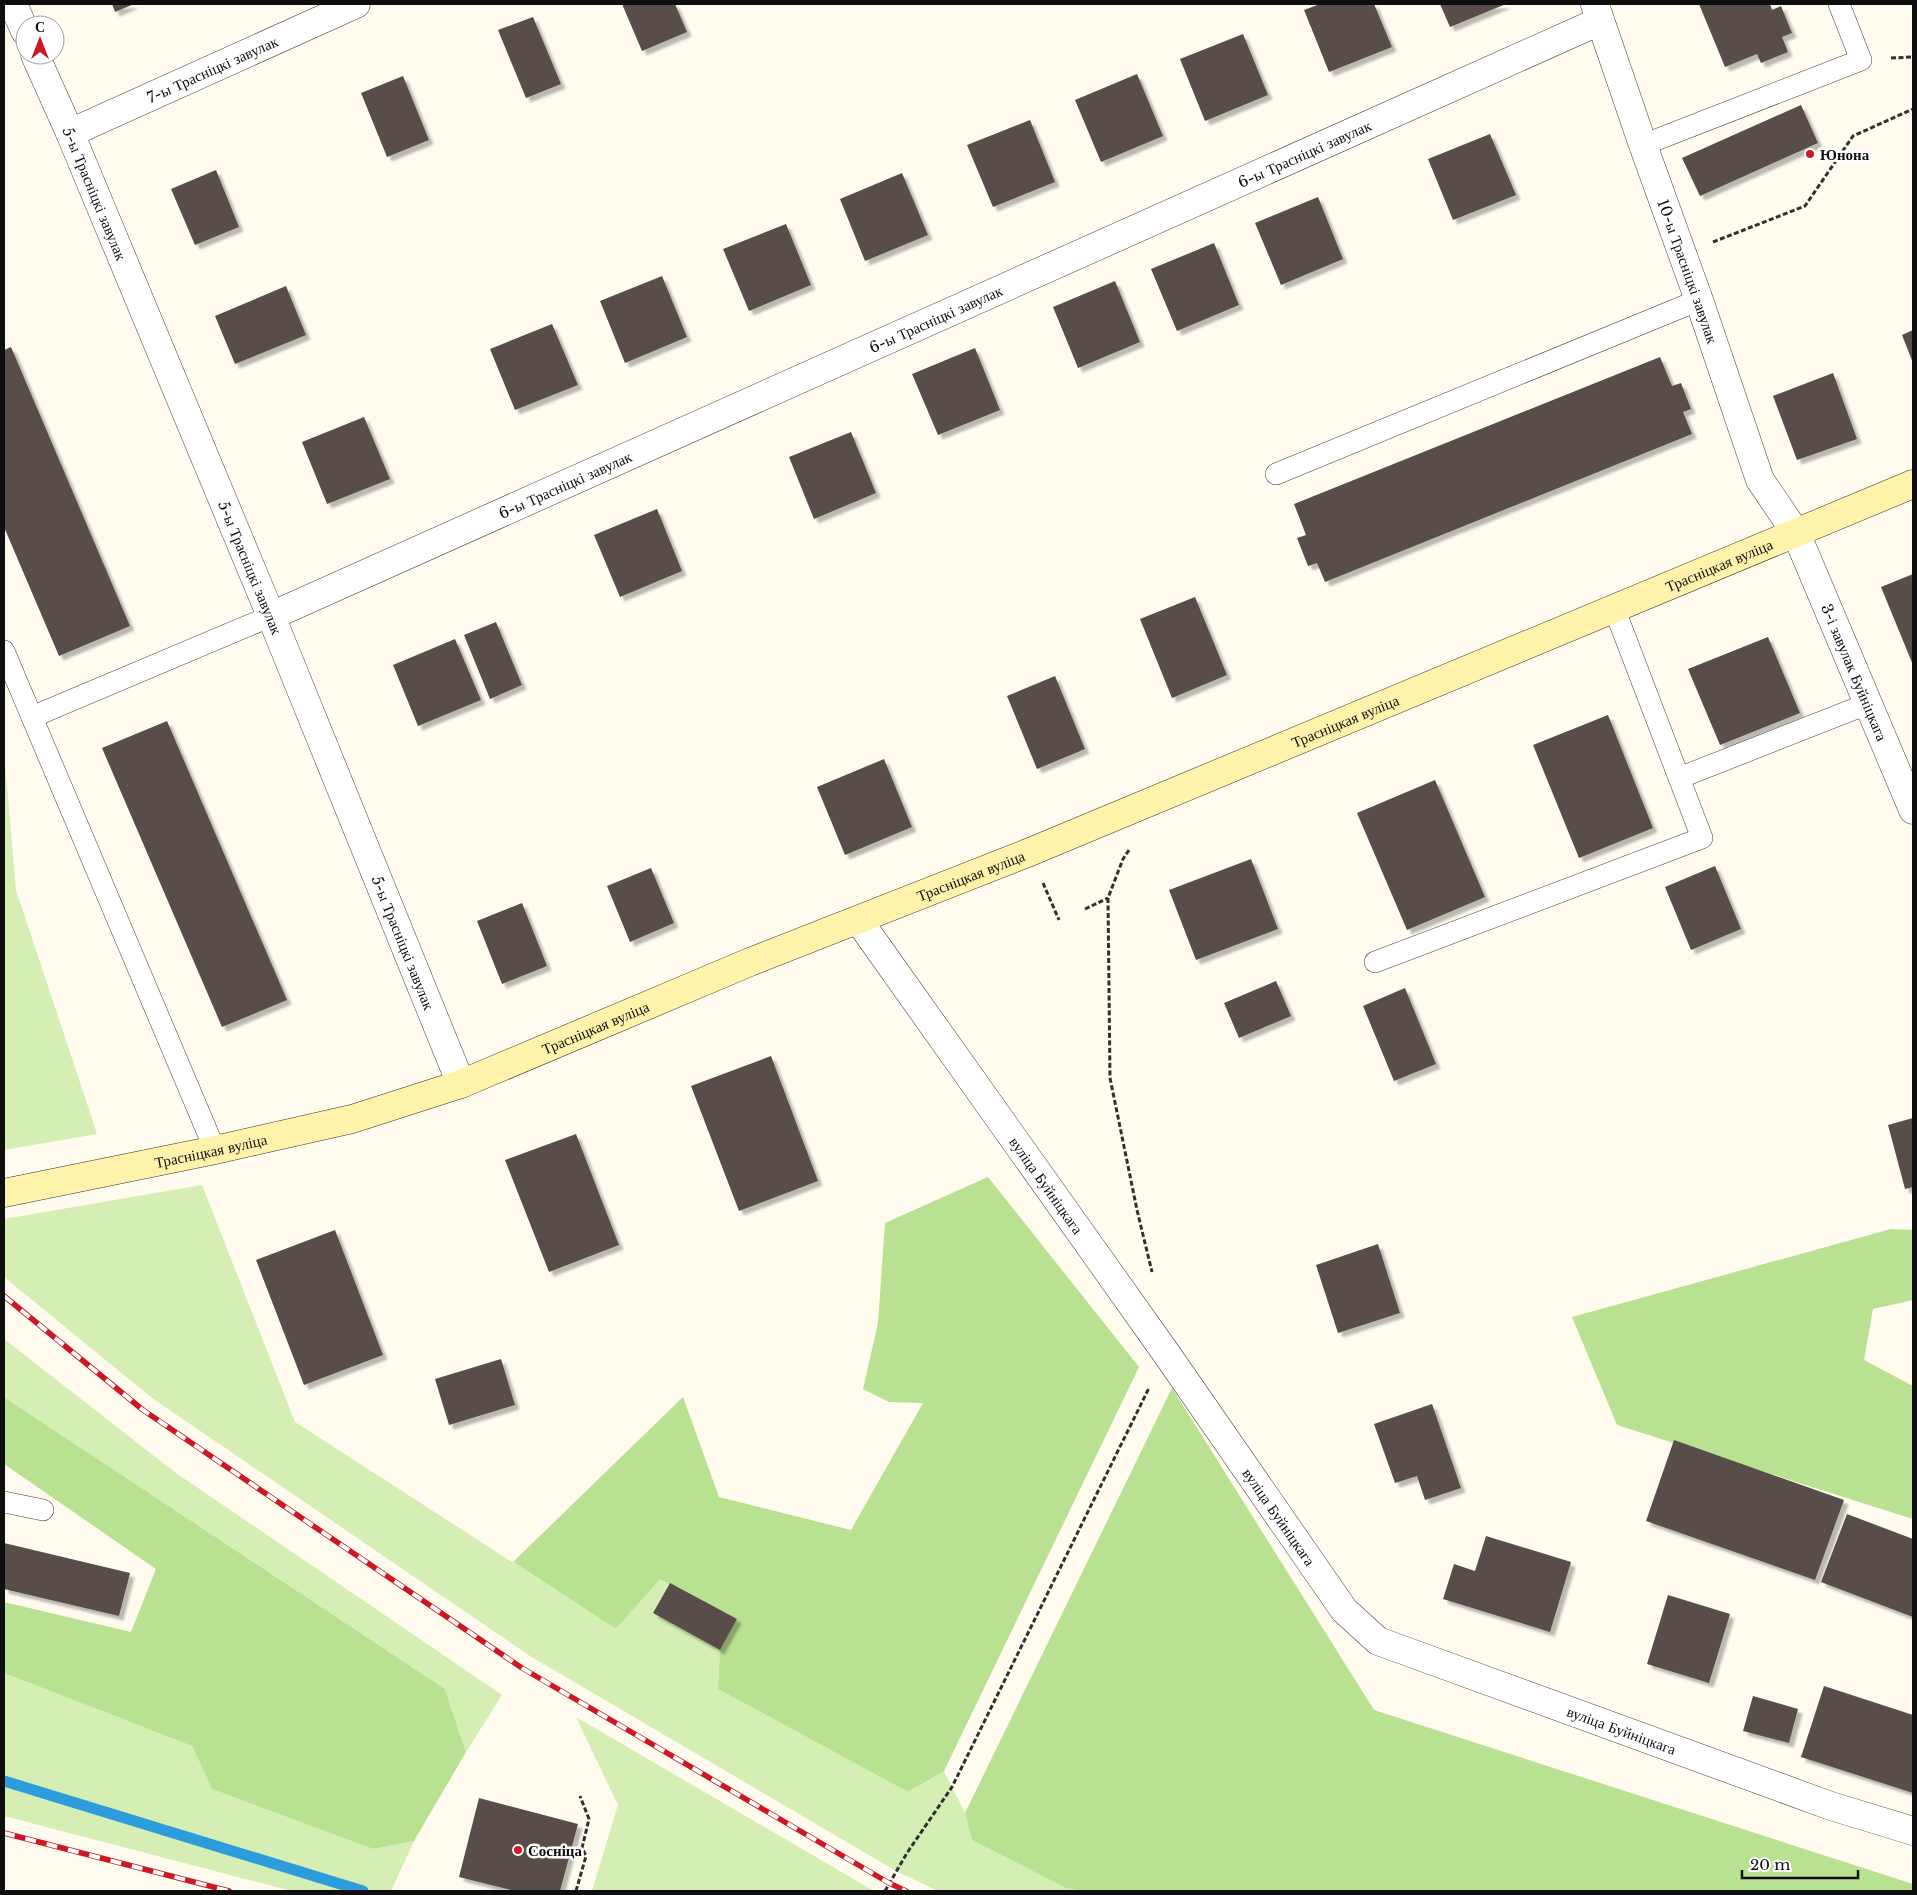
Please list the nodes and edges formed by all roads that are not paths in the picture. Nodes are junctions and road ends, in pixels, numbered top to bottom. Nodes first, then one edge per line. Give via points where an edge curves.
1 (356, 4) edge
2 (1839, 4) edge
3 (1597, 13) edge
4 (40, 65) edge
5 (70, 133) junction
6 (1643, 144) junction
7 (1699, 300) junction
8 (1276, 474) dead end
9 (1913, 484) edge
10 (1796, 533) junction
11 (1614, 608) junction
12 (271, 616) junction
13 (4, 651) edge
14 (1867, 704) junction
15 (32, 717) junction
16 (1679, 778) junction
17 (1913, 810) edge
18 (858, 921) junction
19 (1375, 962) dead end
20 (461, 1084) junction
21 (216, 1150) junction
22 (4, 1193) edge
23 (4, 1502) edge
24 (44, 1510) dead end
25 (1913, 1831) edge

1 - 5 street, 7-ы Трасніцкі завулак
2 - 6 lane via 1861,60
3 - 6 street, 10-ы Трасніцкі завулак
3 - 12 street, 6-ы Трасніцкі завулак
4 - 5 street, 5-ы Трасніцкі завулак
5 - 12 street, 5-ы Трасніцкі завулак
6 - 7 street, 10-ы Трасніцкі завулак
7 - 8 lane
7 - 10 street, 10-ы Трасніцкі завулак via 1760,480
9 - 10 street, Трасніцкая вуліца
10 - 11 street, Трасніцкая вуліца
10 - 14 street, 3-і завулак Буйніцкага
11 - 16 lane
11 - 18 street, Трасніцкая вуліца
12 - 15 lane
12 - 20 street, 5-ы Трасніцкі завулак
13 - 15 lane
14 - 16 lane
14 - 17 street, 3-і завулак Буйніцкага
15 - 21 lane
16 - 19 lane via 1702,838
18 - 20 street, Трасніцкая вуліца via 750,962
18 - 25 street, вуліца Буйніцкага via 1166,1353 1344,1610 1378,1641 1831,1806
20 - 21 street, Трасніцкая вуліца via 352,1119
21 - 22 street, Трасніцкая вуліца
23 - 24 lane

